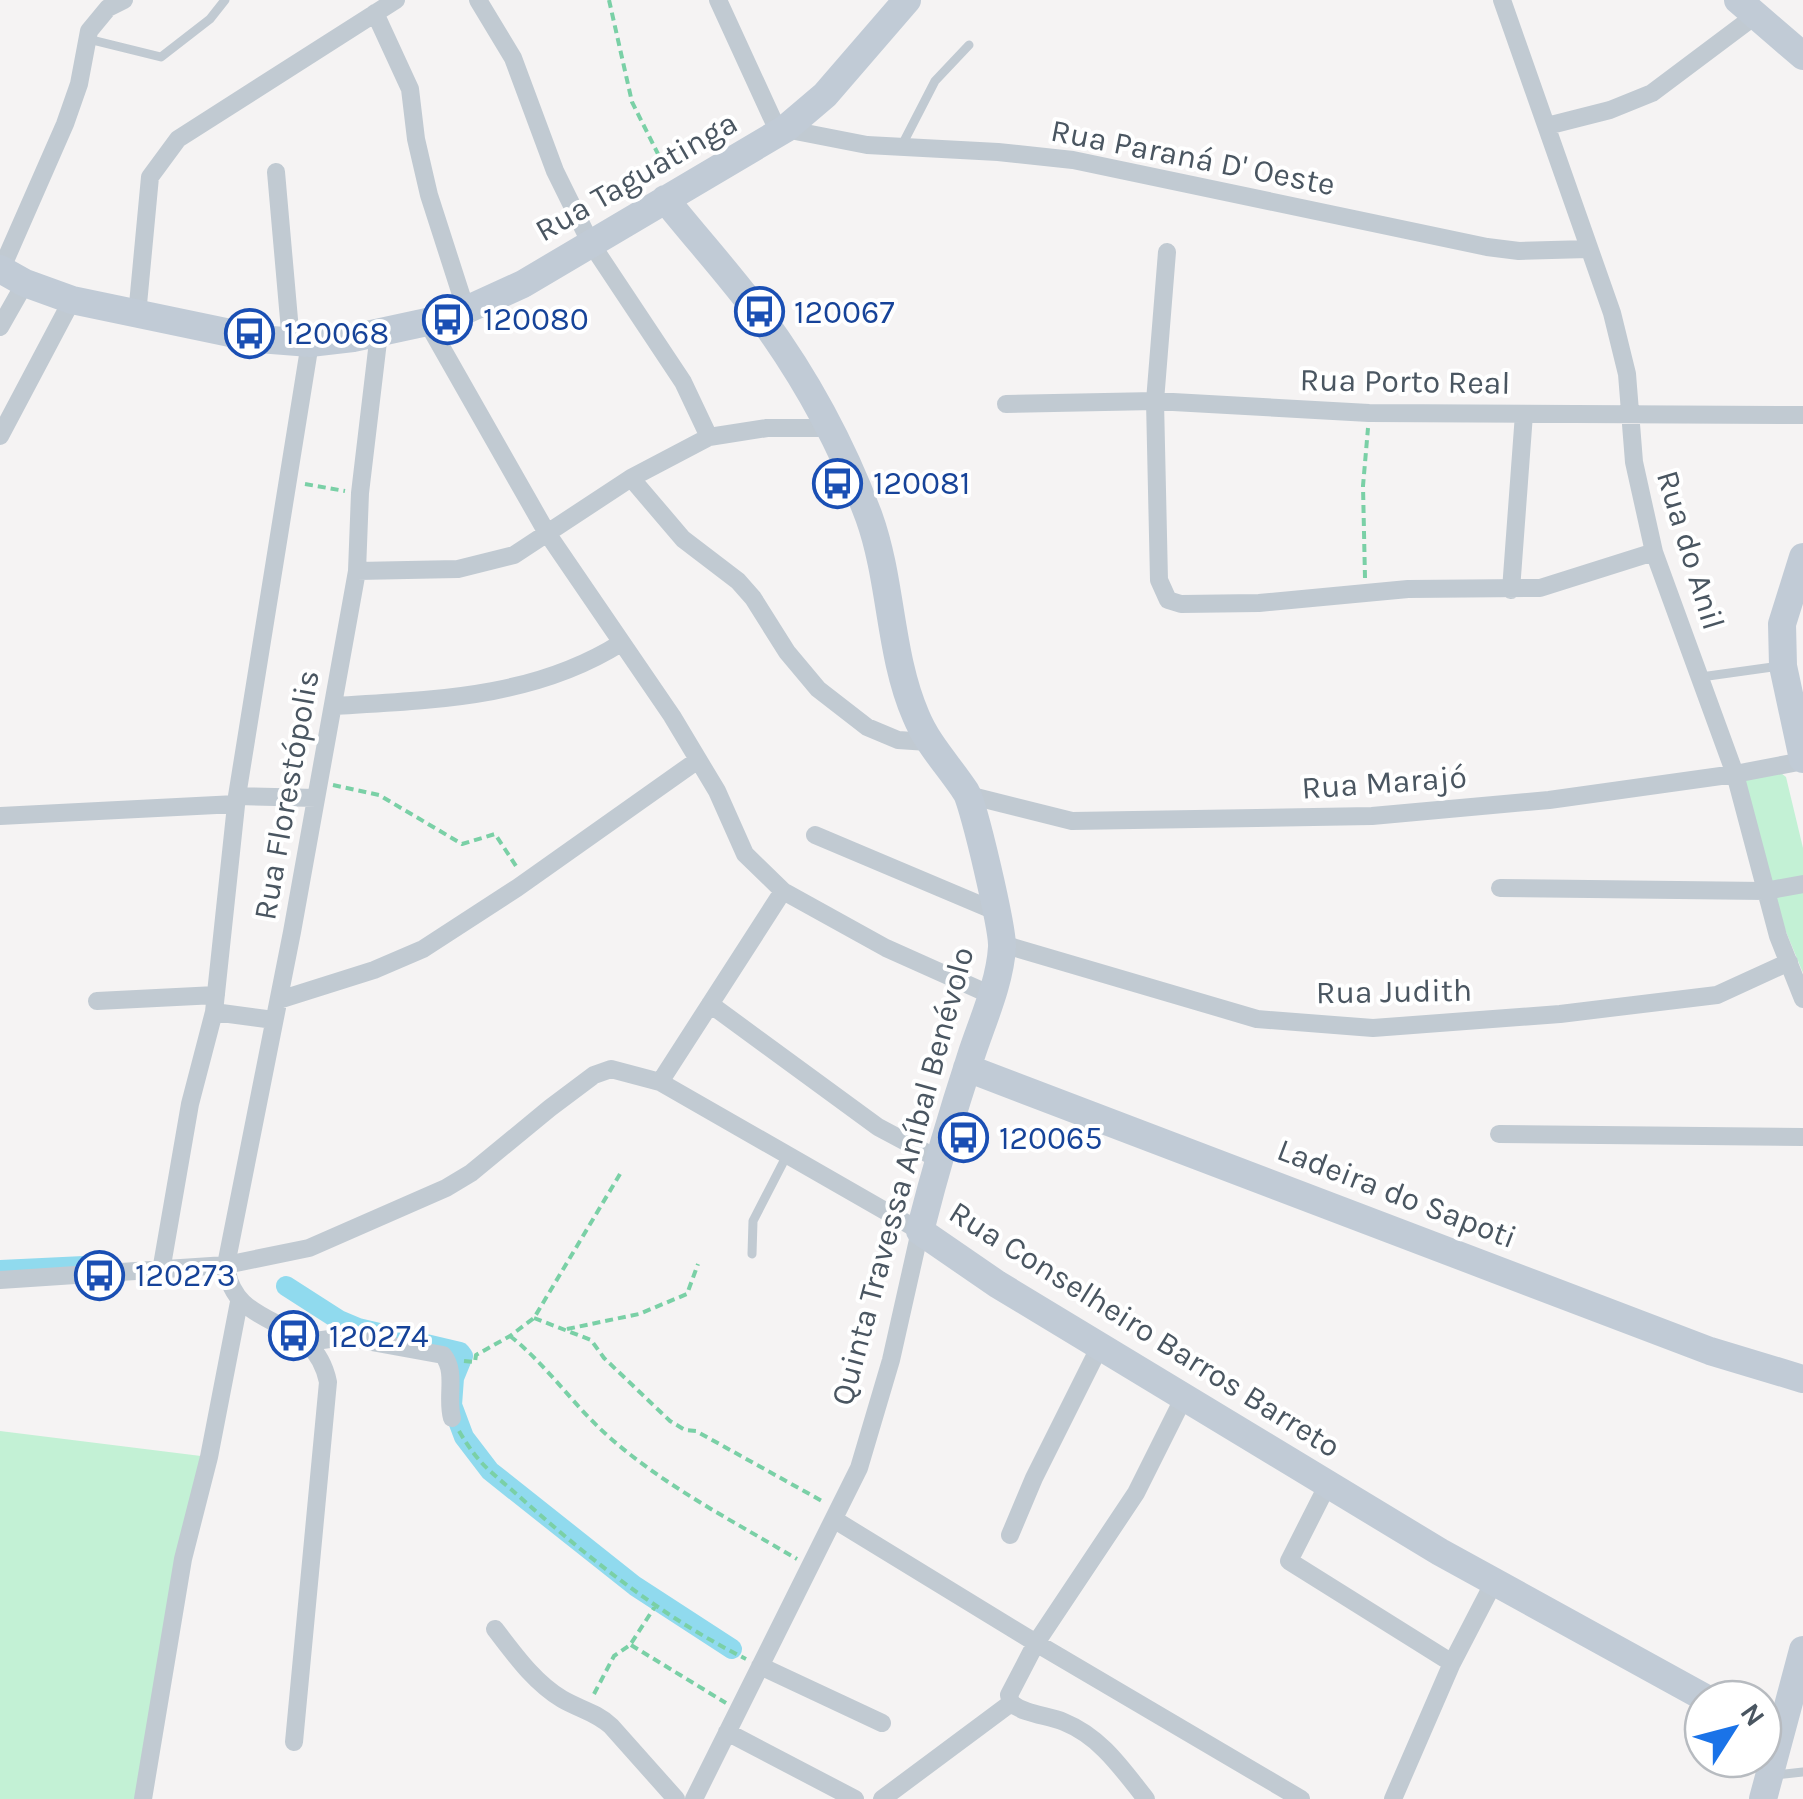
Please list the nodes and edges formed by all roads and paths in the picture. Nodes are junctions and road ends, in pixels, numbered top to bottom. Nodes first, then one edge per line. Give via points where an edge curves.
1 (124, 0) edge
2 (225, 0) edge
3 (396, 0) edge
4 (478, 0) edge
5 (609, 0) edge
6 (718, 0) edge
7 (907, 0) edge
8 (1502, 0) edge
9 (1747, 7) edge
10 (376, 13) junction
11 (88, 39) junction
12 (969, 45) dead end
13 (1803, 56) edge
14 (1547, 126) junction
15 (782, 131) junction
16 (901, 147) junction
17 (276, 172) dead end
18 (671, 195) junction
19 (590, 242) junction
20 (1588, 249) junction
21 (1167, 252) dead end
22 (9, 274) edge
23 (72, 300) junction
24 (466, 310) junction
25 (137, 315) junction
26 (427, 322) junction
27 (0, 328) edge
28 (366, 335) junction
29 (300, 342) junction
30 (1155, 401) junction
31 (1006, 404) dead end
32 (1629, 412) junction
33 (1369, 413) junction
34 (1524, 414) junction
35 (1803, 415) edge
36 (828, 428) junction
37 (0, 436) edge
38 (709, 436) junction
39 (631, 478) junction
40 (287, 482) junction
41 (360, 493) junction
42 (547, 532) junction
43 (1654, 552) junction
44 (1803, 557) edge
45 (357, 571) junction
46 (1797, 588) edge
47 (1510, 590) junction
48 (1365, 591) junction
49 (621, 643) junction
50 (1782, 666) junction
51 (1700, 677) junction
52 (334, 706) junction
53 (928, 742) junction
54 (698, 760) junction
55 (1803, 760) edge
56 (1735, 774) junction
57 (318, 790) junction
58 (968, 795) junction
59 (236, 800) junction
60 (0, 816) edge
61 (815, 836) dead end
62 (526, 882) junction
63 (1803, 884) edge
64 (1500, 888) dead end
65 (1766, 891) junction
66 (783, 892) junction
67 (995, 911) junction
68 (1002, 944) junction
69 (1789, 962) junction
70 (991, 995) junction
71 (1803, 999) edge
72 (279, 1000) junction
73 (96, 1001) dead end
74 (215, 1004) junction
75 (710, 1004) junction
76 (274, 1020) junction
77 (967, 1068) junction
78 (660, 1082) junction
79 (1499, 1134) dead end
80 (1803, 1137) edge
81 (787, 1155) junction
82 (938, 1159) junction
83 (620, 1174) dead end
84 (920, 1231) junction
85 (752, 1254) dead end
86 (162, 1263) junction
87 (698, 1264) dead end
88 (226, 1265) junction
89 (0, 1280) edge
90 (239, 1302) junction
91 (534, 1318) junction
92 (563, 1330) junction
93 (510, 1336) junction
94 (308, 1342) junction
95 (1100, 1346) junction
96 (474, 1362) dead end
97 (1803, 1378) edge
98 (1184, 1396) junction
99 (452, 1418) joint
100 (1328, 1482) junction
101 (837, 1515) junction
102 (1010, 1535) dead end
103 (811, 1568) junction
104 (1494, 1582) junction
105 (656, 1605) junction
106 (495, 1630) dead end
107 (1036, 1643) junction
108 (630, 1644) junction
109 (1803, 1650) edge
110 (1452, 1663) junction
111 (760, 1666) junction
112 (1683, 1686) edge
113 (1012, 1694) junction
114 (586, 1709) junction
115 (738, 1710) junction
116 (1783, 1716) edge
117 (882, 1723) dead end
118 (728, 1732) junction
119 (294, 1742) dead end
120 (1803, 1772) edge
121 (1766, 1788) edge
122 (143, 1799) edge
123 (676, 1799) edge
124 (694, 1799) edge
125 (856, 1799) edge
126 (882, 1799) edge
127 (1146, 1799) edge
128 (1301, 1799) edge
129 (1393, 1799) edge

1 - 11 street via 97,18
2 - 11 lane via 160,57
3 - 10 street
4 - 19 street via 513,58
5 - 18 path via 632,102
6 - 15 street
7 - 15 street, Rua Taguatinga via 825,96
8 - 14 street, Rua do Anil
9 - 13 street
9 - 14 street via 1652,93
10 - 24 street via 410,89 428,195
10 - 25 street via 165,152 150,177
11 - 22 street via 80,84
12 - 16 lane via 935,81
14 - 20 street, Rua do Anil
15 - 16 street, Rua Paraná D' Oeste
15 - 18 street, Rua Taguatinga
16 - 20 street, Rua Paraná D' Oeste via 1073,160 1487,248
17 - 29 street
18 - 19 street, Rua Taguatinga
18 - 36 street, Quinta Travessa Aníbal Benévolo via 787,355
19 - 24 street, Rua Taguatinga
19 - 38 street via 668,358
20 - 32 street, Rua do Anil via 1612,312
21 - 30 street
22 - 23 street, Rua Taguatinga
22 - 27 street
23 - 25 street, Rua Taguatinga
23 - 37 street
24 - 26 street, Rua Taguatinga
25 - 29 street, Rua Taguatinga
26 - 28 street, Rua Taguatinga
26 - 42 street
28 - 29 street, Rua Taguatinga
28 - 41 street, Rua Florestópolis
29 - 40 street
30 - 31 street, Rua Porto Real
30 - 33 street, Rua Porto Real
30 - 48 street via 1159,580 1168,600 1260,602
32 - 34 street, Rua Porto Real
32 - 35 street, Rua Porto Real
32 - 43 street, Rua do Anil
33 - 34 street, Rua Porto Real
33 - 48 path
34 - 47 street
36 - 38 street
36 - 53 street, Quinta Travessa Aníbal Benévolo via 870,519 905,686
38 - 39 street
39 - 42 street
39 - 53 street via 683,540 738,581 818,689 866,727 898,740
40 - 41 path
40 - 59 street
41 - 45 street, Rua Florestópolis
42 - 45 street via 514,555 458,570
42 - 49 street
43 - 47 street via 1564,582
43 - 51 street, Rua do Anil
44 - 46 street
45 - 52 street, Rua Florestópolis
46 - 50 street via 1782,624
47 - 48 street
49 - 52 street via 595,660 509,690
49 - 54 street
50 - 51 lane
50 - 55 street
51 - 56 street, Rua do Anil
52 - 57 street, Rua Florestópolis
53 - 58 street, Quinta Travessa Aníbal Benévolo
54 - 62 street
54 - 66 street via 745,854
55 - 56 street, Rua Marajó
56 - 58 street, Rua Marajó via 1372,816 1072,821
56 - 65 street, Rua do Anil
57 - 59 street
57 - 62 path via 379,796 462,844 495,834
57 - 72 street, Rua Florestópolis
58 - 67 street, Quinta Travessa Aníbal Benévolo
59 - 60 street
59 - 74 street
61 - 67 street
62 - 72 street via 423,949
63 - 65 street
64 - 65 street
65 - 69 street, Rua do Anil
66 - 70 street
66 - 75 street
67 - 68 street, Quinta Travessa Aníbal Benévolo
68 - 69 street, Rua Judith via 1257,1019 1373,1028 1717,995
68 - 70 street, Quinta Travessa Aníbal Benévolo
69 - 71 street, Rua do Anil
70 - 77 street, Quinta Travessa Aníbal Benévolo
72 - 76 street, Rua Florestópolis
73 - 74 street
74 - 76 street
74 - 86 street
75 - 78 street
75 - 82 street via 878,1127
76 - 88 street, Rua Florestópolis
77 - 82 street, Quinta Travessa Aníbal Benévolo
77 - 97 street, Ladeira do Sapoti via 1710,1351
78 - 81 street, Rua Conselheiro Barros Barreto
78 - 88 street, Rua Conselheiro Barros Barreto via 611,1070 594,1075 446,1188 309,1248
79 - 80 street
81 - 84 street, Rua Conselheiro Barros Barreto
81 - 85 lane via 753,1222
82 - 84 street, Quinta Travessa Aníbal Benévolo
83 - 91 path
84 - 95 street, Rua Conselheiro Barros Barreto
84 - 101 street, Quinta Travessa Aníbal Benévolo via 882,1392
86 - 88 street, Rua Conselheiro Barros Barreto
86 - 89 street, Rua Conselheiro Barros Barreto
87 - 92 path via 687,1294 639,1314
88 - 90 street
90 - 94 street
90 - 122 street via 183,1559
91 - 92 path
91 - 93 path
92 - 101 path via 591,1340 670,1420
93 - 96 path
93 - 103 path via 608,1436
94 - 99 street via 344,1337 435,1353 448,1360
94 - 119 street via 328,1382
95 - 98 street, Rua Conselheiro Barros Barreto
95 - 102 street
98 - 100 street, Rua Conselheiro Barros Barreto
98 - 107 street via 1136,1492
99 - 105 path via 487,1472
100 - 104 street, Rua Conselheiro Barros Barreto
100 - 110 street via 1288,1561
101 - 103 street, Quinta Travessa Aníbal Benévolo
101 - 107 street
103 - 111 street, Quinta Travessa Aníbal Benévolo
104 - 110 street
104 - 112 street, Rua Conselheiro Barros Barreto
105 - 108 path
105 - 111 path
106 - 114 street via 545,1687
107 - 113 street
107 - 128 street
108 - 114 path via 614,1656
108 - 115 path
109 - 116 street via 1795,1699
110 - 129 street
111 - 115 street, Quinta Travessa Aníbal Benévolo
111 - 117 street
113 - 126 street
113 - 127 street via 1018,1708 1092,1738
114 - 123 street via 611,1726
115 - 118 street, Quinta Travessa Aníbal Benévolo
118 - 124 street, Quinta Travessa Aníbal Benévolo
118 - 125 street
120 - 121 lane

